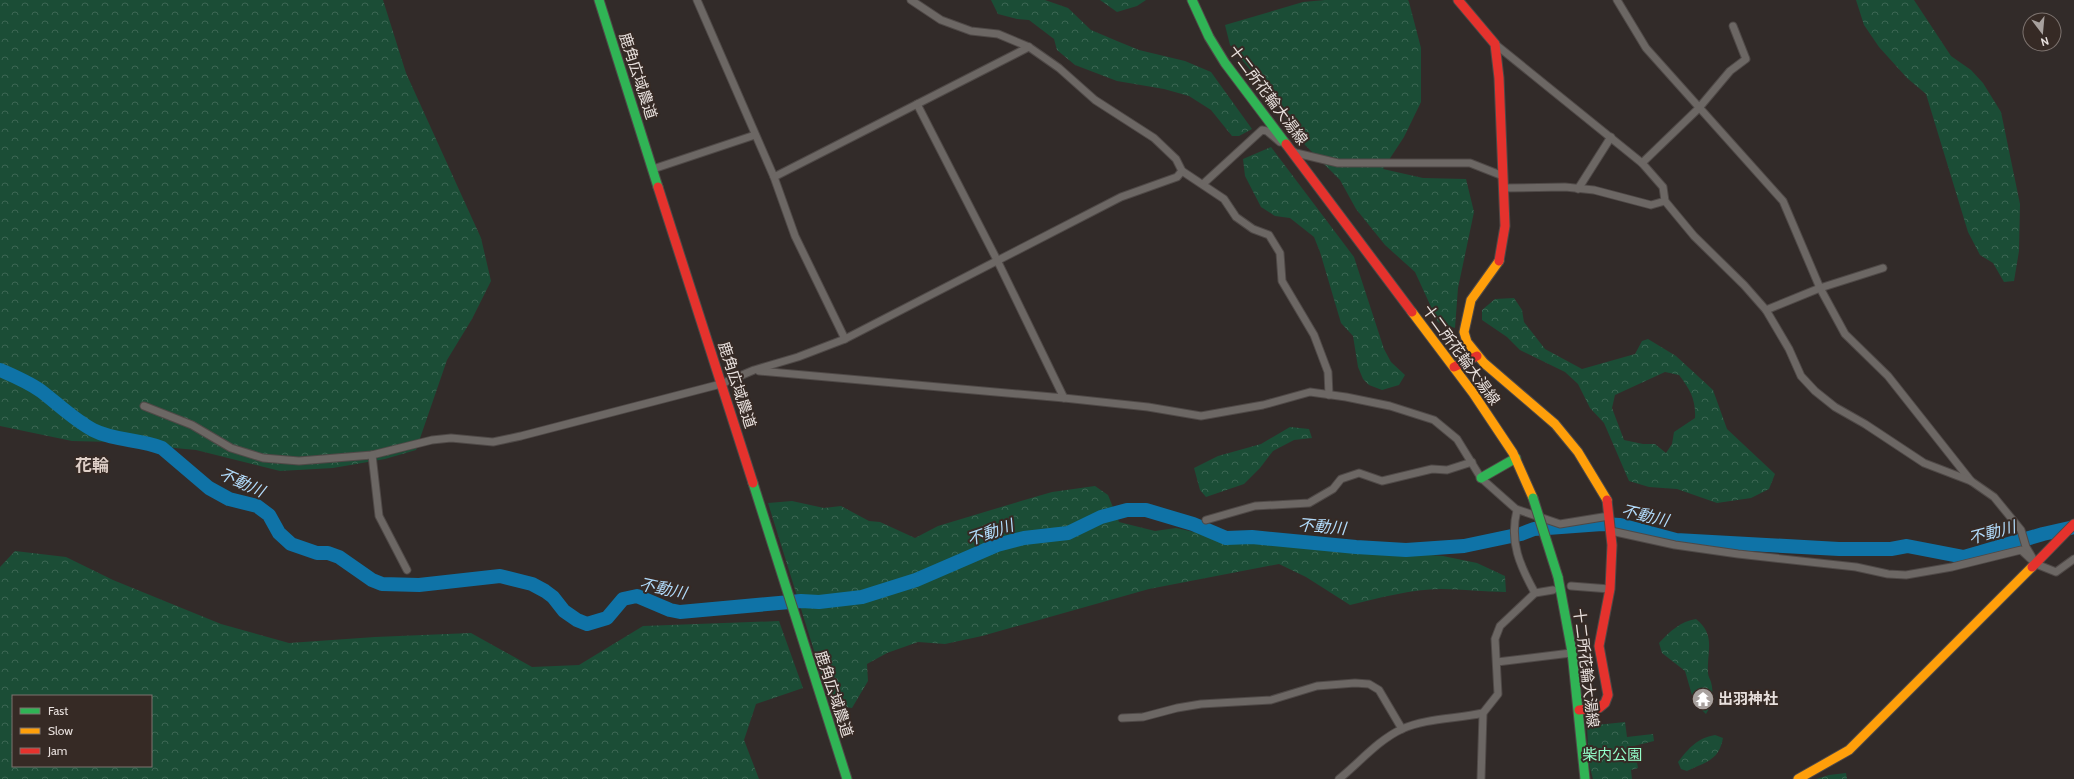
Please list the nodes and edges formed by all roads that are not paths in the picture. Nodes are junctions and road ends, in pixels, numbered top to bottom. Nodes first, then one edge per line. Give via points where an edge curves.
1 (599, 0) edge
2 (697, 0) edge
3 (911, 0) edge
4 (1192, 0) edge
5 (1458, 0) edge
6 (1617, 0) edge
7 (1733, 26) dead end
8 (1495, 44) junction
9 (1028, 47) junction
10 (917, 104) junction
11 (1698, 109) junction
12 (755, 135) junction
13 (1610, 137) junction
14 (1292, 151) junction
15 (1642, 163) junction
16 (653, 169) junction
17 (1182, 172) junction
18 (1502, 176) junction
19 (774, 177) junction
20 (1203, 184) junction
21 (1503, 188) junction
22 (1578, 188) junction
23 (1665, 201) junction
24 (997, 260) junction
25 (1883, 268) dead end
26 (1820, 288) junction
27 (1766, 310) junction
28 (845, 339) junction
29 (1477, 356) junction
30 (1454, 367) junction
31 (754, 370) junction
32 (721, 384) junction
33 (1329, 395) junction
34 (1064, 398) junction
35 (144, 406) dead end
36 (372, 455) junction
37 (1516, 458) junction
38 (1472, 462) junction
39 (1481, 478) junction
40 (1971, 482) junction
41 (1517, 510) junction
42 (1206, 520) dead end
43 (1611, 524) junction
44 (2074, 524) edge
45 (2074, 558) edge
46 (2036, 564) junction
47 (407, 570) dead end
48 (1571, 586) dead end
49 (1610, 589) junction
50 (1554, 590) dead end
51 (1535, 592) junction
52 (1571, 653) junction
53 (1497, 662) junction
54 (1579, 710) junction
55 (1483, 713) junction
56 (1122, 718) dead end
57 (1402, 729) junction
58 (847, 779) edge
59 (1339, 779) edge
60 (1481, 779) edge
61 (1585, 779) edge
62 (1798, 779) edge

1 - 16 street, 鹿角広域農道
2 - 12 street
3 - 9 street via 941,20 971,32 998,34
4 - 14 street, 十二所花輪大湯線 via 1209,37 1226,63
5 - 8 street
6 - 11 street via 1646,48
7 - 11 street via 1746,59 1730,71
8 - 13 street
8 - 18 street
9 - 10 street
9 - 17 street via 1059,68 1094,100 1154,138 1176,159
10 - 19 street
10 - 24 street
11 - 15 street
11 - 26 street via 1783,201
12 - 16 street
12 - 19 street
13 - 15 street
13 - 22 street
14 - 18 street via 1338,163 1470,162
14 - 20 street via 1267,131 1262,130
14 - 30 street, 十二所花輪大湯線
15 - 23 street via 1664,188
16 - 32 street, 鹿角広域農道
17 - 20 street
17 - 24 street via 1177,177 1121,197
18 - 21 street
19 - 28 street via 795,236
20 - 33 street via 1224,199 1236,217 1253,229 1269,235 1280,253 1282,281 1314,335 1328,372
21 - 22 street
21 - 29 street via 1505,226 1499,264 1471,300 1464,332 1467,342
22 - 23 street via 1651,205
23 - 27 street via 1694,236
24 - 28 street
24 - 34 street
25 - 26 street
26 - 27 street
26 - 40 street via 1845,334 1888,376
27 - 40 street via 1802,376 1815,391 1835,407 1924,464
28 - 31 street
29 - 30 street
29 - 43 street via 1555,424 1578,452 1607,498
30 - 37 street, 十二所花輪大湯線
31 - 32 street
31 - 34 street
32 - 36 street via 493,442 451,438 432,440
32 - 58 street, 鹿角広域農道
33 - 34 street via 1310,392 1263,405 1201,416 1148,407
33 - 38 street via 1390,406 1434,420 1457,439
35 - 36 street via 192,425 231,448 263,458 299,461
36 - 47 street via 379,516
37 - 39 street
37 - 52 street, 十二所花輪大湯線, bridge via 1533,498 1558,577 1565,606
38 - 39 street
38 - 42 street via 1447,470 1432,469 1382,481 1359,473 1341,479 1333,489 1309,503 1255,506
39 - 41 street
40 - 46 street via 1994,497 2021,530 2026,547
41 - 43 street via 1560,524
41 - 51 street via 1515,540 1518,560
43 - 46 street via 1675,545 1856,567 1888,574 1952,567 2021,550
43 - 49 street
44 - 46 street
45 - 46 street via 2056,572
46 - 62 street via 1849,750
48 - 49 street
49 - 54 street via 1599,639 1608,695 1599,708
50 - 51 street
51 - 53 street via 1500,626 1495,639
52 - 53 street
52 - 54 street, 十二所花輪大湯線
53 - 55 street via 1498,694
54 - 61 street, 十二所花輪大湯線
55 - 57 street via 1464,718 1430,721
55 - 60 street
56 - 57 street via 1143,718 1202,704 1271,700 1317,686 1355,683 1369,684 1378,690
57 - 59 street

